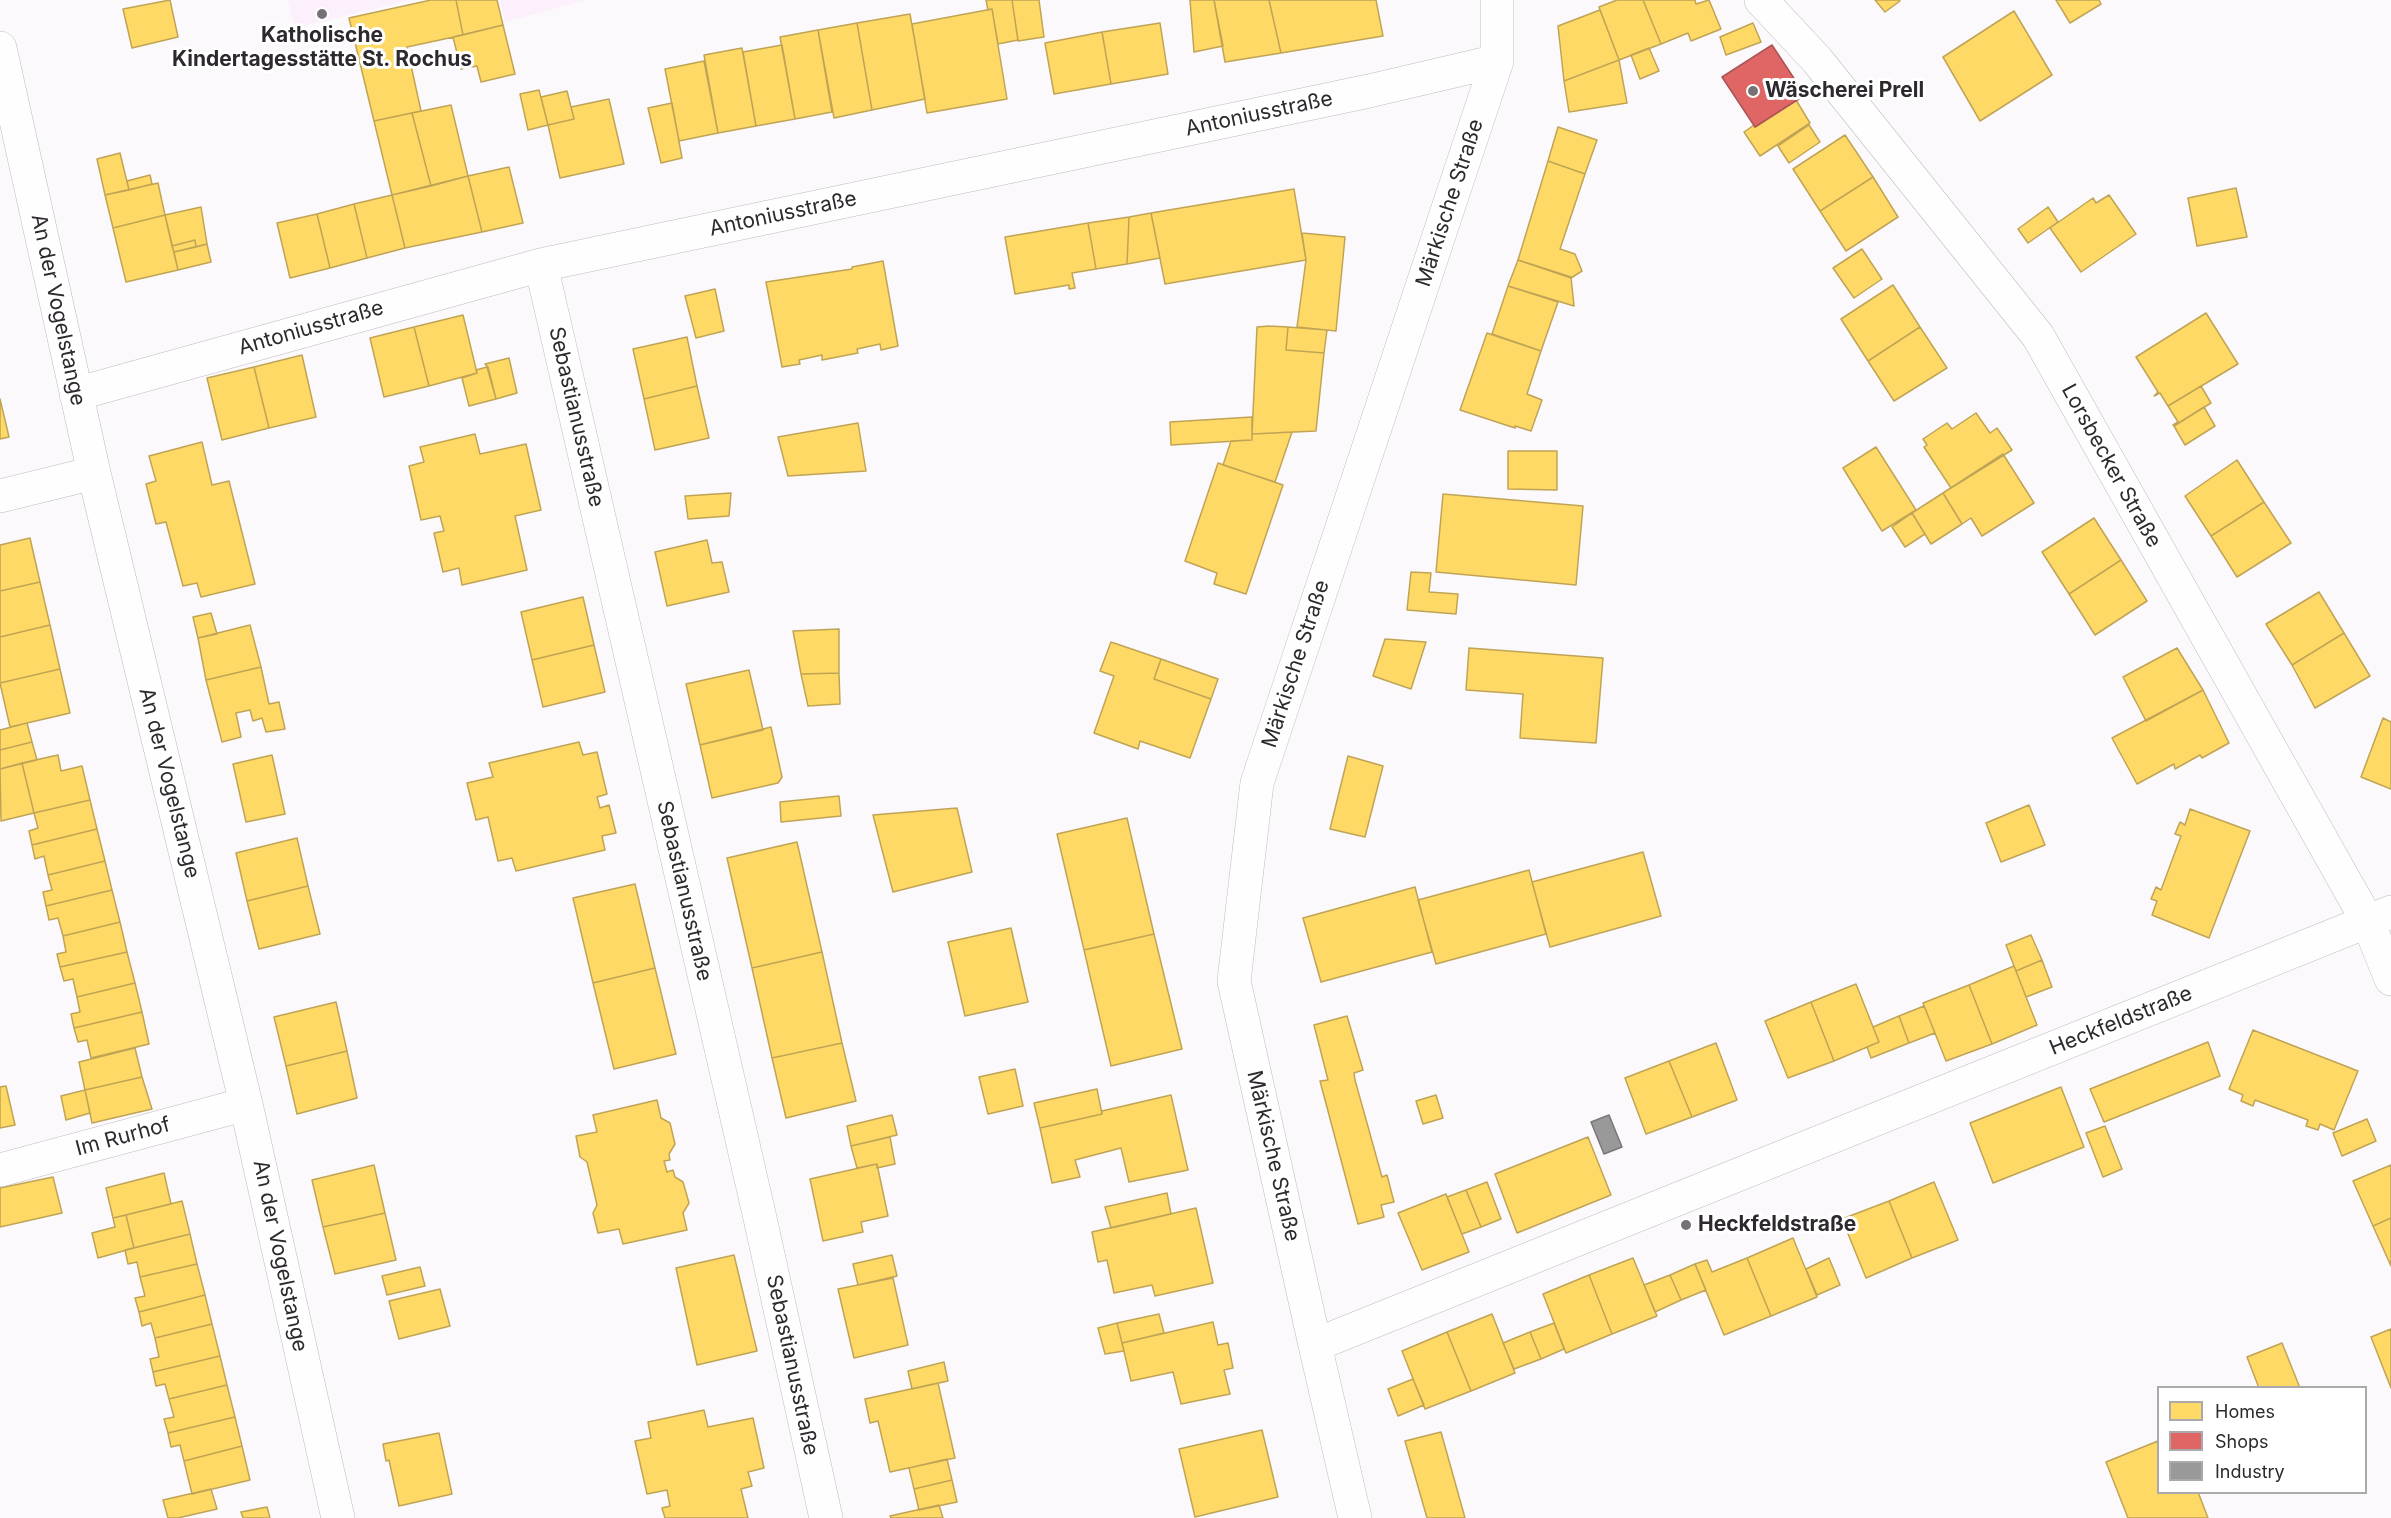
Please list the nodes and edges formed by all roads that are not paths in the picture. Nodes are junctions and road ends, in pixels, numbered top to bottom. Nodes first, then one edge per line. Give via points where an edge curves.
1 (1497, 0) edge
2 (1761, 0) edge
3 (0, 48) edge
4 (1497, 61) junction
5 (541, 265) junction
6 (76, 394) junction
7 (94, 474) junction
8 (0, 496) edge
9 (2380, 917) edge
10 (2391, 979) edge
11 (246, 1104) junction
12 (0, 1170) edge
13 (1315, 1345) junction
14 (338, 1518) edge
15 (826, 1518) edge
16 (1354, 1518) edge

1 - 4 street, Märkische Straße
2 - 9 street, Lorsbecker Straße via 1817,60 2038,336
3 - 6 street, An der Vogelstange
4 - 5 street, Antoniusstraße
4 - 13 street, Märkische Straße via 1257,783 1234,981
5 - 6 street, Antoniusstraße
5 - 15 street, Sebastianusstraße
6 - 7 street, An der Vogelstange
7 - 8 street
7 - 11 street, An der Vogelstange
9 - 10 street, Lorsbecker Straße
9 - 13 street, Heckfeldstraße
11 - 12 street, Im Rurhof
11 - 14 street, An der Vogelstange
13 - 16 street

